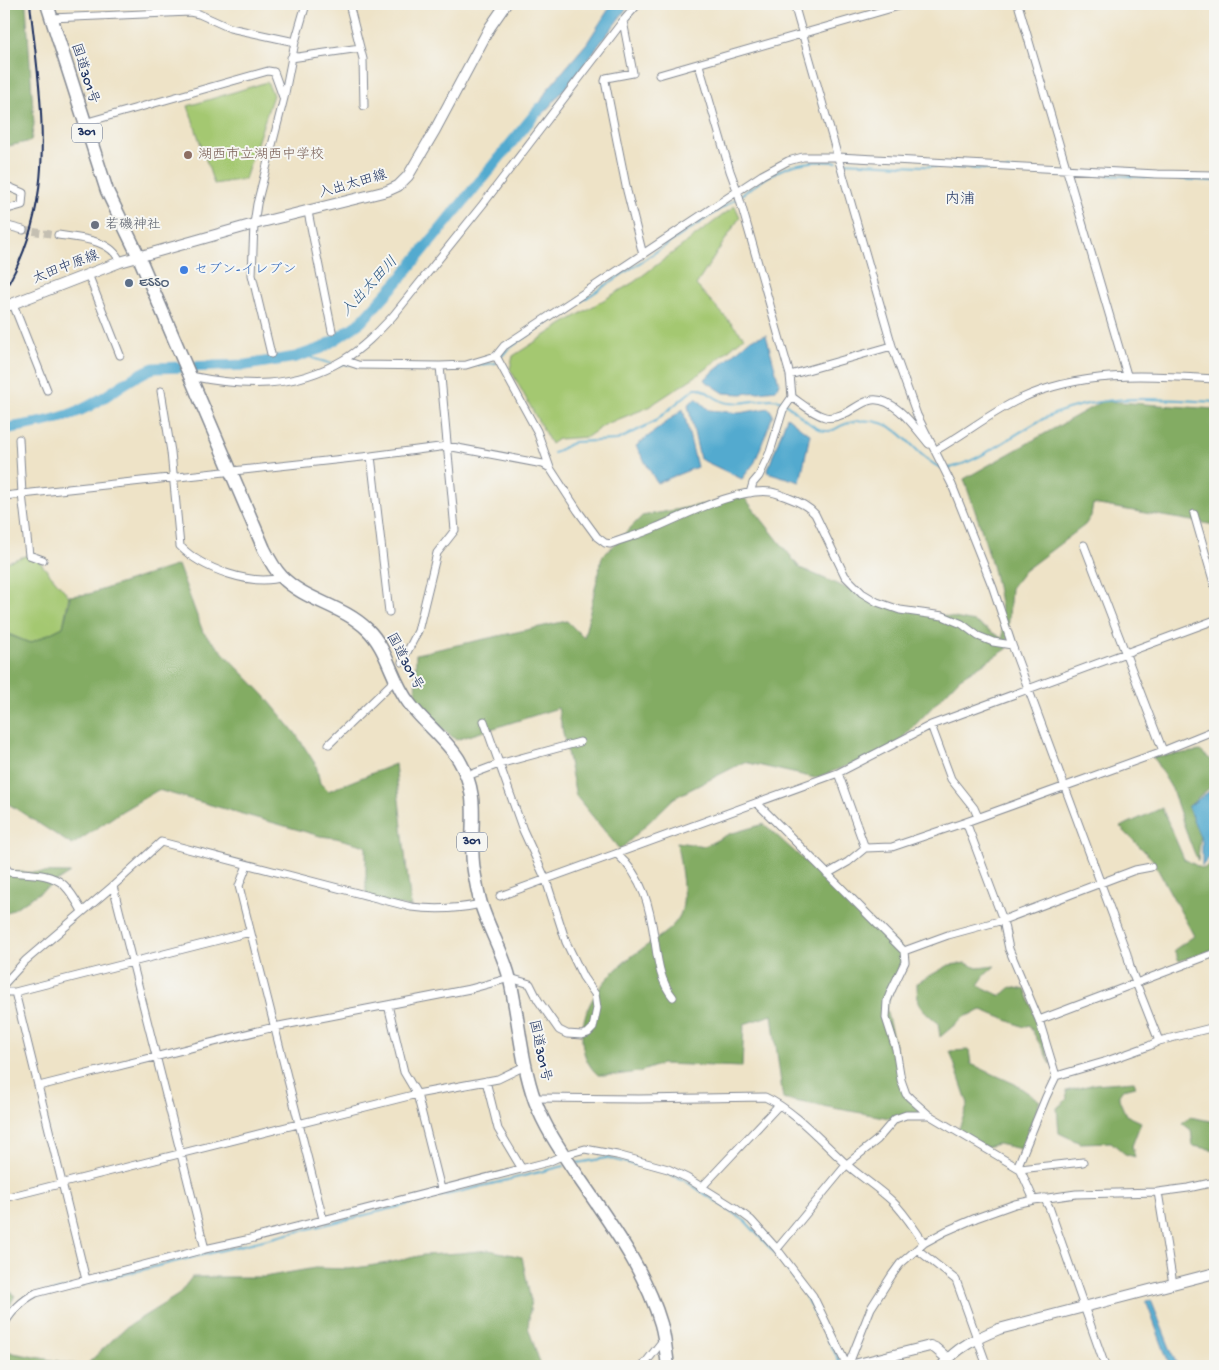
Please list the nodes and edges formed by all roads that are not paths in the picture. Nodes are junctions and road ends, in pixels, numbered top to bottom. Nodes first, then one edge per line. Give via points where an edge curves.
1 (47, 4) edge
2 (159, 4) edge
3 (306, 4) edge
4 (349, 4) edge
5 (506, 4) edge
6 (638, 4) edge
7 (794, 4) edge
8 (906, 4) edge
9 (1018, 4) edge
10 (160, 13) junction
11 (51, 18) junction
12 (623, 21) junction
13 (803, 32) junction
14 (295, 42) junction
15 (360, 48) junction
16 (292, 58) junction
17 (699, 64) junction
18 (659, 75) dead end
19 (284, 98) junction
20 (364, 106) dead end
21 (84, 122) junction
22 (838, 156) junction
23 (1067, 169) junction
24 (1215, 175) edge
25 (4, 185) edge
26 (738, 190) junction
27 (4, 210) edge
28 (308, 212) junction
29 (254, 224) junction
30 (4, 225) edge
31 (23, 230) tunnel mouth
32 (58, 235) tunnel mouth
33 (643, 255) junction
34 (138, 257) junction
35 (120, 262) junction
36 (88, 274) junction
37 (8, 305) edge
38 (332, 331) dead end
39 (892, 346) junction
40 (271, 354) dead end
41 (120, 355) dead end
42 (496, 356) junction
43 (343, 360) junction
44 (440, 366) junction
45 (790, 375) junction
46 (1127, 375) junction
47 (189, 376) junction
48 (1215, 379) edge
49 (47, 390) dead end
50 (161, 391) dead end
51 (792, 397) junction
52 (19, 439) dead end
53 (447, 446) junction
54 (936, 450) junction
55 (371, 456) junction
56 (550, 468) junction
57 (230, 471) junction
58 (173, 478) junction
59 (750, 493) junction
60 (22, 494) junction
61 (4, 496) edge
62 (1194, 514) dead end
63 (1084, 545) dead end
64 (43, 560) dead end
65 (283, 578) junction
66 (1215, 586) edge
67 (389, 612) dead end
68 (1215, 620) edge
69 (1012, 645) junction
70 (1126, 653) junction
71 (402, 662) dead end
72 (396, 680) junction
73 (1029, 689) junction
74 (484, 721) dead end
75 (931, 725) junction
76 (1215, 730) edge
77 (580, 742) dead end
78 (329, 744) dead end
79 (1163, 751) junction
80 (499, 764) junction
81 (838, 773) junction
82 (468, 776) junction
83 (1064, 786) junction
84 (757, 803) junction
85 (978, 817) junction
86 (966, 822) junction
87 (865, 848) junction
88 (617, 854) junction
89 (4, 865) edge
90 (247, 865) junction
91 (1151, 867) dead end
92 (827, 874) junction
93 (546, 880) junction
94 (1100, 883) junction
95 (113, 886) junction
96 (500, 896) dead end
97 (481, 904) junction
98 (82, 911) junction
99 (1003, 920) junction
100 (250, 932) junction
101 (904, 951) junction
102 (1215, 953) edge
103 (132, 961) junction
104 (510, 978) junction
105 (1136, 982) junction
106 (4, 984) edge
107 (4, 992) edge
108 (15, 992) junction
109 (673, 997) dead end
110 (388, 1004) junction
111 (1039, 1020) junction
112 (274, 1027) junction
113 (1215, 1027) edge
114 (1159, 1041) junction
115 (156, 1057) junction
116 (525, 1066) junction
117 (1056, 1076) junction
118 (486, 1081) junction
119 (38, 1086) junction
120 (417, 1094) junction
121 (534, 1098) junction
122 (779, 1105) junction
123 (929, 1115) junction
124 (299, 1124) junction
125 (181, 1154) junction
126 (564, 1155) junction
127 (1083, 1162) dead end
128 (846, 1164) junction
129 (522, 1169) junction
130 (1020, 1169) junction
131 (1215, 1182) edge
132 (62, 1183) junction
133 (701, 1188) junction
134 (441, 1189) junction
135 (1158, 1192) junction
136 (4, 1198) edge
137 (1044, 1198) junction
138 (1034, 1200) junction
139 (323, 1219) junction
140 (924, 1243) junction
141 (205, 1248) junction
142 (777, 1249) junction
143 (918, 1250) junction
144 (1215, 1273) edge
145 (86, 1280) junction
146 (1173, 1284) junction
147 (1083, 1307) junction
148 (4, 1324) edge
149 (665, 1338) junction
150 (976, 1338) junction
151 (945, 1362) edge
152 (643, 1366) edge
153 (668, 1366) edge
154 (848, 1366) edge
155 (987, 1366) edge
156 (1105, 1366) edge

1 - 11 highway, 国道301号 / 301
2 - 10 street
3 - 14 street
4 - 15 street
5 - 28 main road, 入出太田線 via 490,27 408,176 387,191
6 - 12 street
7 - 13 street
8 - 13 street
9 - 23 street
10 - 11 street
10 - 14 street via 199,14 230,28
11 - 21 highway, 国道301号 / 301
12 - 33 street via 633,73 606,78 605,81
12 - 43 street via 393,316
13 - 17 street
13 - 22 street
14 - 16 street
15 - 16 street
15 - 20 street
16 - 19 street
17 - 18 street
17 - 26 street
19 - 21 street via 274,72 268,71
19 - 29 street via 256,204
21 - 34 highway, 国道301号 / 301 via 107,191
22 - 23 street
22 - 26 street via 788,161
22 - 39 street
23 - 24 street
23 - 46 street
25 - 27 street via 23,193 23,202
26 - 33 street
26 - 45 street
28 - 29 main road, 入出太田線
28 - 38 street
29 - 34 main road, 入出太田線
29 - 40 street via 252,275
30 - 31 street
32 - 35 street via 98,242 118,256
33 - 42 street via 504,346
34 - 35 main road, 太田中原線
34 - 47 highway, 国道301号 / 301
35 - 36 main road, 太田中原線
36 - 37 main road, 太田中原線
36 - 41 street
37 - 49 street
39 - 45 street
39 - 54 street via 917,415
42 - 44 street via 466,365
42 - 56 street via 537,431
43 - 44 street via 358,365
43 - 47 street via 316,373 270,384 248,385
44 - 53 street
45 - 51 street
46 - 48 street
46 - 54 street via 1056,385 1036,392 990,415
47 - 57 highway, 国道301号 / 301
50 - 58 street
51 - 54 street via 812,411 830,418 872,400 883,401 906,416
51 - 59 street
52 - 60 street
53 - 55 street
53 - 56 street
53 - 71 street via 456,530 437,553 418,631
54 - 69 street via 990,581
55 - 57 street
55 - 67 street
56 - 59 street via 597,537 608,544
57 - 58 street
57 - 65 highway, 国道301号 / 301 via 264,549
58 - 60 street
58 - 65 street via 180,546 184,550 209,566 230,574 272,581
59 - 69 street via 771,492 809,507 820,522 845,576 877,602 900,610 943,616 978,636
60 - 61 street
60 - 64 street via 29,555
62 - 66 street
63 - 70 street
65 - 72 highway, 国道301号 / 301 via 305,594 342,610 369,631 383,648
68 - 70 street
69 - 73 street
70 - 73 street
70 - 79 street
72 - 78 street
72 - 82 highway, 国道301号 / 301 via 408,702 456,756
73 - 75 street
73 - 83 street
74 - 80 street
75 - 81 street
75 - 85 street via 951,779
76 - 79 street
77 - 80 street
79 - 83 street
80 - 82 street
80 - 93 street via 523,830
81 - 84 street
81 - 87 street
82 - 97 highway, 国道301号 / 301 via 473,800 472,855
83 - 85 street
83 - 94 street
84 - 88 street
84 - 92 street
85 - 86 street
86 - 87 street via 892,847
86 - 99 street
87 - 92 street
88 - 93 street
88 - 109 street via 630,866 642,887 662,979
89 - 98 street via 10,872 34,873 63,884
90 - 95 street via 161,842
90 - 97 street via 411,907 467,908
90 - 100 street via 239,886
91 - 94 street
92 - 101 street
93 - 96 street
93 - 104 street via 566,942 594,994 597,1008 593,1028 582,1035 559,1030 530,984
94 - 99 street
94 - 105 street
95 - 98 street
95 - 103 street
97 - 104 highway, 国道301号 / 301
98 - 106 street
99 - 101 street
99 - 111 street via 1010,949
100 - 103 street
100 - 112 street
101 - 123 street via 905,962 890,991 886,1018 906,1094
102 - 105 street
103 - 108 street
103 - 115 street
104 - 110 street
104 - 116 highway, 国道301号 / 301
105 - 111 street
105 - 114 street
107 - 108 street
108 - 119 street
110 - 112 street
110 - 120 street via 404,1072
111 - 117 street
112 - 115 street
112 - 124 street
113 - 114 street
114 - 117 street
115 - 119 street
115 - 125 street
116 - 118 street
116 - 121 highway, 国道301号 / 301
117 - 130 street via 1019,1164
118 - 120 street
118 - 129 street via 498,1128
119 - 132 street
120 - 124 street
120 - 134 street
121 - 122 street via 753,1096 765,1097
121 - 126 highway, 国道301号 / 301 via 543,1122
122 - 128 street
122 - 133 street
123 - 128 street via 906,1115 895,1119 877,1140
123 - 130 street
124 - 125 street
124 - 139 street
125 - 132 street
125 - 141 street
126 - 129 street
126 - 133 street via 585,1149 617,1155 668,1169
126 - 149 highway, 国道301号 / 301 via 627,1250 645,1284
127 - 130 street
128 - 140 street via 892,1201
128 - 142 street
129 - 134 street
130 - 138 street
131 - 135 street
132 - 136 street
132 - 145 street
133 - 142 street via 750,1220
134 - 139 street
135 - 137 street
135 - 146 street
137 - 138 street
137 - 147 street
138 - 140 street via 976,1218
139 - 141 street
140 - 143 street
141 - 145 street
142 - 154 street via 813,1296
143 - 150 street via 956,1280
143 - 154 street via 900,1264 871,1308
144 - 146 main road
145 - 148 street via 24,1299
146 - 147 main road
147 - 150 main road
147 - 156 street
149 - 152 street
149 - 153 highway, 国道301号 / 301
150 - 151 main road
150 - 155 street
151 - 154 main road via 930,1346

